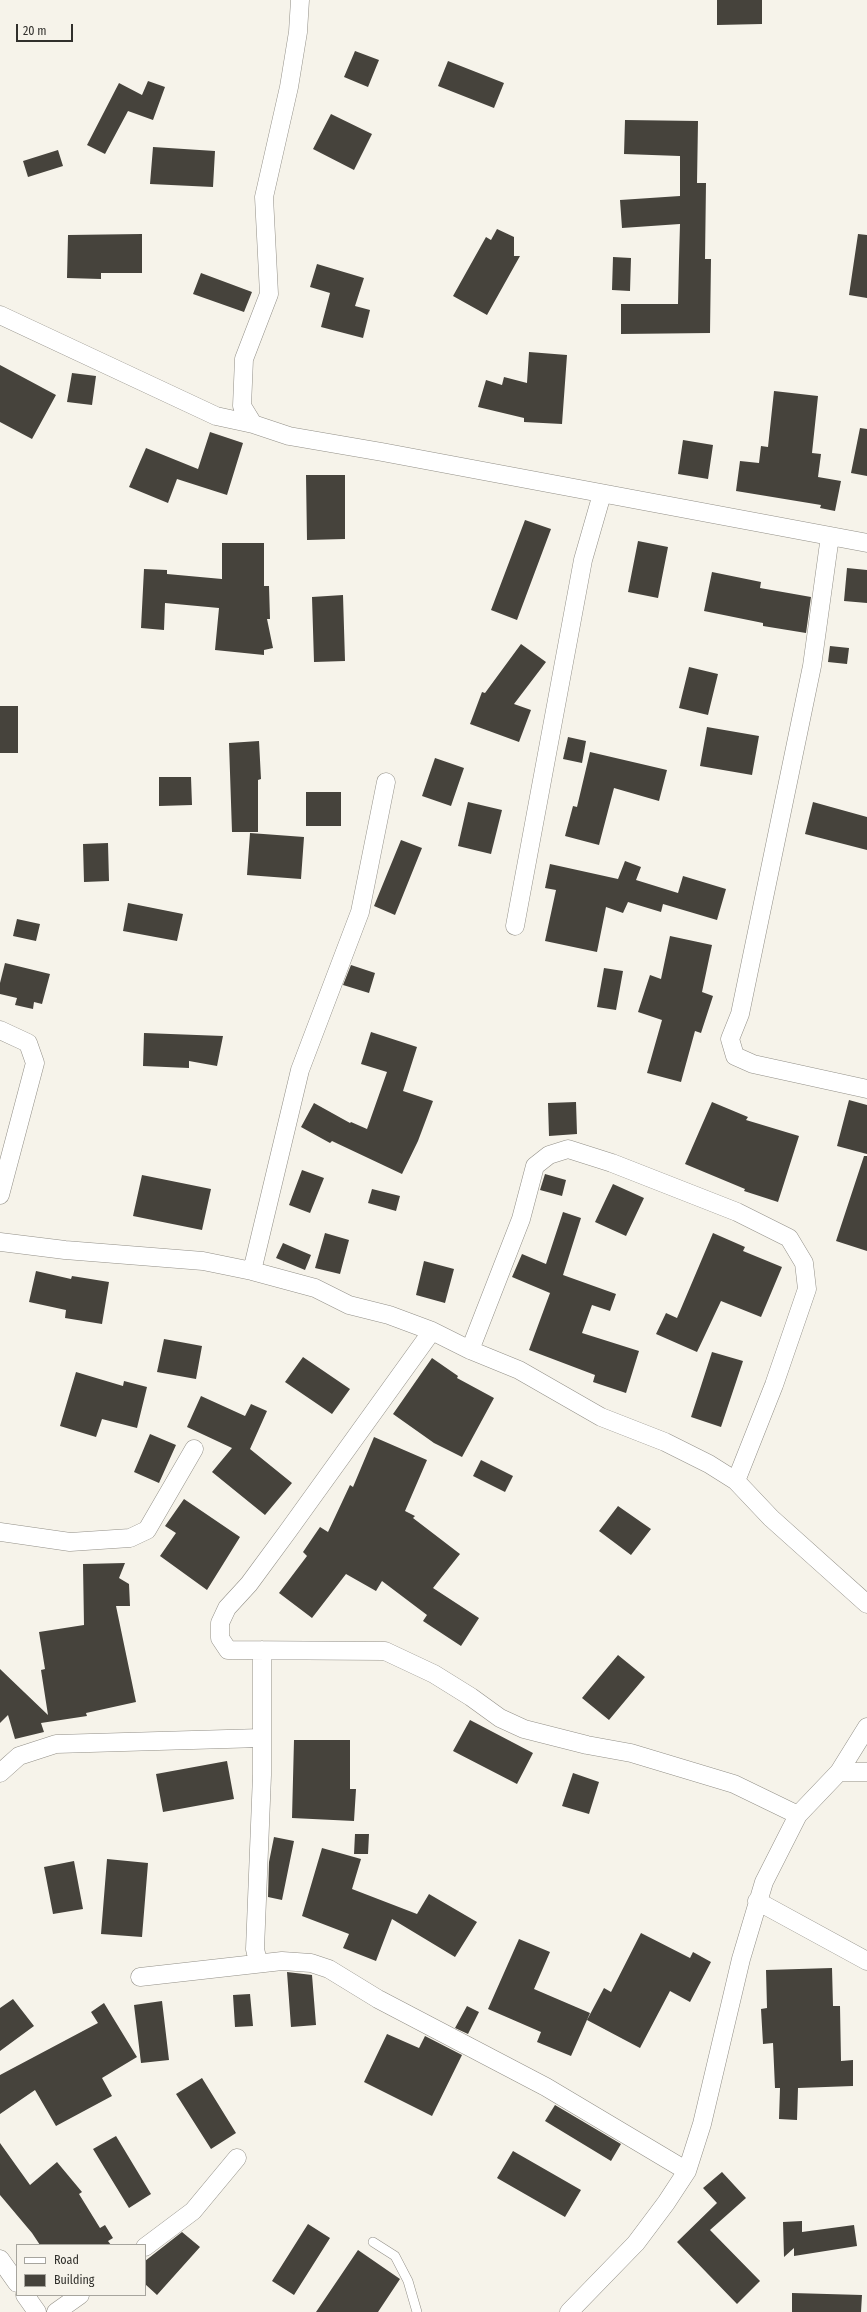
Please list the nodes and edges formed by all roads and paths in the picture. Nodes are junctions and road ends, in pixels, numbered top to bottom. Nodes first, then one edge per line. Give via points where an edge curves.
1 (300, 0) edge
2 (0, 315) edge
3 (253, 424) junction
4 (602, 494) junction
5 (830, 536) junction
6 (867, 543) edge
7 (386, 782) dead end
8 (515, 926) dead end
9 (0, 1030) edge
10 (867, 1089) edge
11 (0, 1195) edge
12 (0, 1242) edge
13 (252, 1271) junction
14 (432, 1331) junction
15 (470, 1350) junction
16 (194, 1449) dead end
17 (736, 1481) junction
18 (0, 1532) edge
19 (867, 1604) edge
20 (262, 1650) junction
21 (867, 1727) edge
22 (261, 1738) junction
23 (838, 1772) junction
24 (867, 1772) edge
25 (0, 1773) edge
26 (798, 1815) junction
27 (757, 1901) junction
28 (867, 1961) edge
29 (258, 1962) junction
30 (140, 1977) dead end
31 (237, 2158) dead end
32 (687, 2170) junction
33 (373, 2242) dead end
34 (146, 2246) edge
35 (0, 2259) edge
36 (16, 2283) edge
37 (26, 2296) edge
38 (79, 2296) edge
39 (37, 2312) edge
40 (56, 2312) edge
41 (417, 2312) edge
42 (569, 2312) edge

1 - 3 street via 289,88 264,198 269,294 244,359 242,406
2 - 3 street via 216,416
3 - 4 street via 289,436
4 - 5 street
4 - 8 street via 583,560
5 - 6 street
5 - 10 street via 812,666 741,1006 730,1040 735,1056 753,1064
7 - 13 street via 360,912 300,1070
9 - 11 street via 28,1043 35,1063
12 - 13 street via 203,1261
13 - 14 street via 315,1288 349,1305 389,1315
14 - 15 street
14 - 20 street via 284,1537 249,1584 227,1608 220,1623 220,1638 228,1650
15 - 17 street via 519,1370 602,1417 665,1442
15 - 17 street via 521,1219 535,1166 549,1155 568,1149 612,1163 737,1212 789,1238 804,1262 807,1289 774,1385
16 - 18 street via 147,1530 130,1538 70,1542
17 - 19 street via 771,1518
20 - 22 street
20 - 26 street via 385,1651 434,1674 500,1718 524,1729 631,1753 734,1784
21 - 23 street
22 - 25 street via 56,1744 19,1756
22 - 29 street via 262,1775 255,1949
23 - 24 street
23 - 26 street
26 - 27 street
27 - 28 street
27 - 32 street via 702,2124
29 - 30 street
29 - 32 street via 311,1963 329,1968 378,1999 546,2087
31 - 34 street via 193,2211
32 - 42 street via 636,2243
33 - 41 lane via 395,2256 408,2281
35 - 36 street
37 - 39 street
38 - 40 street

